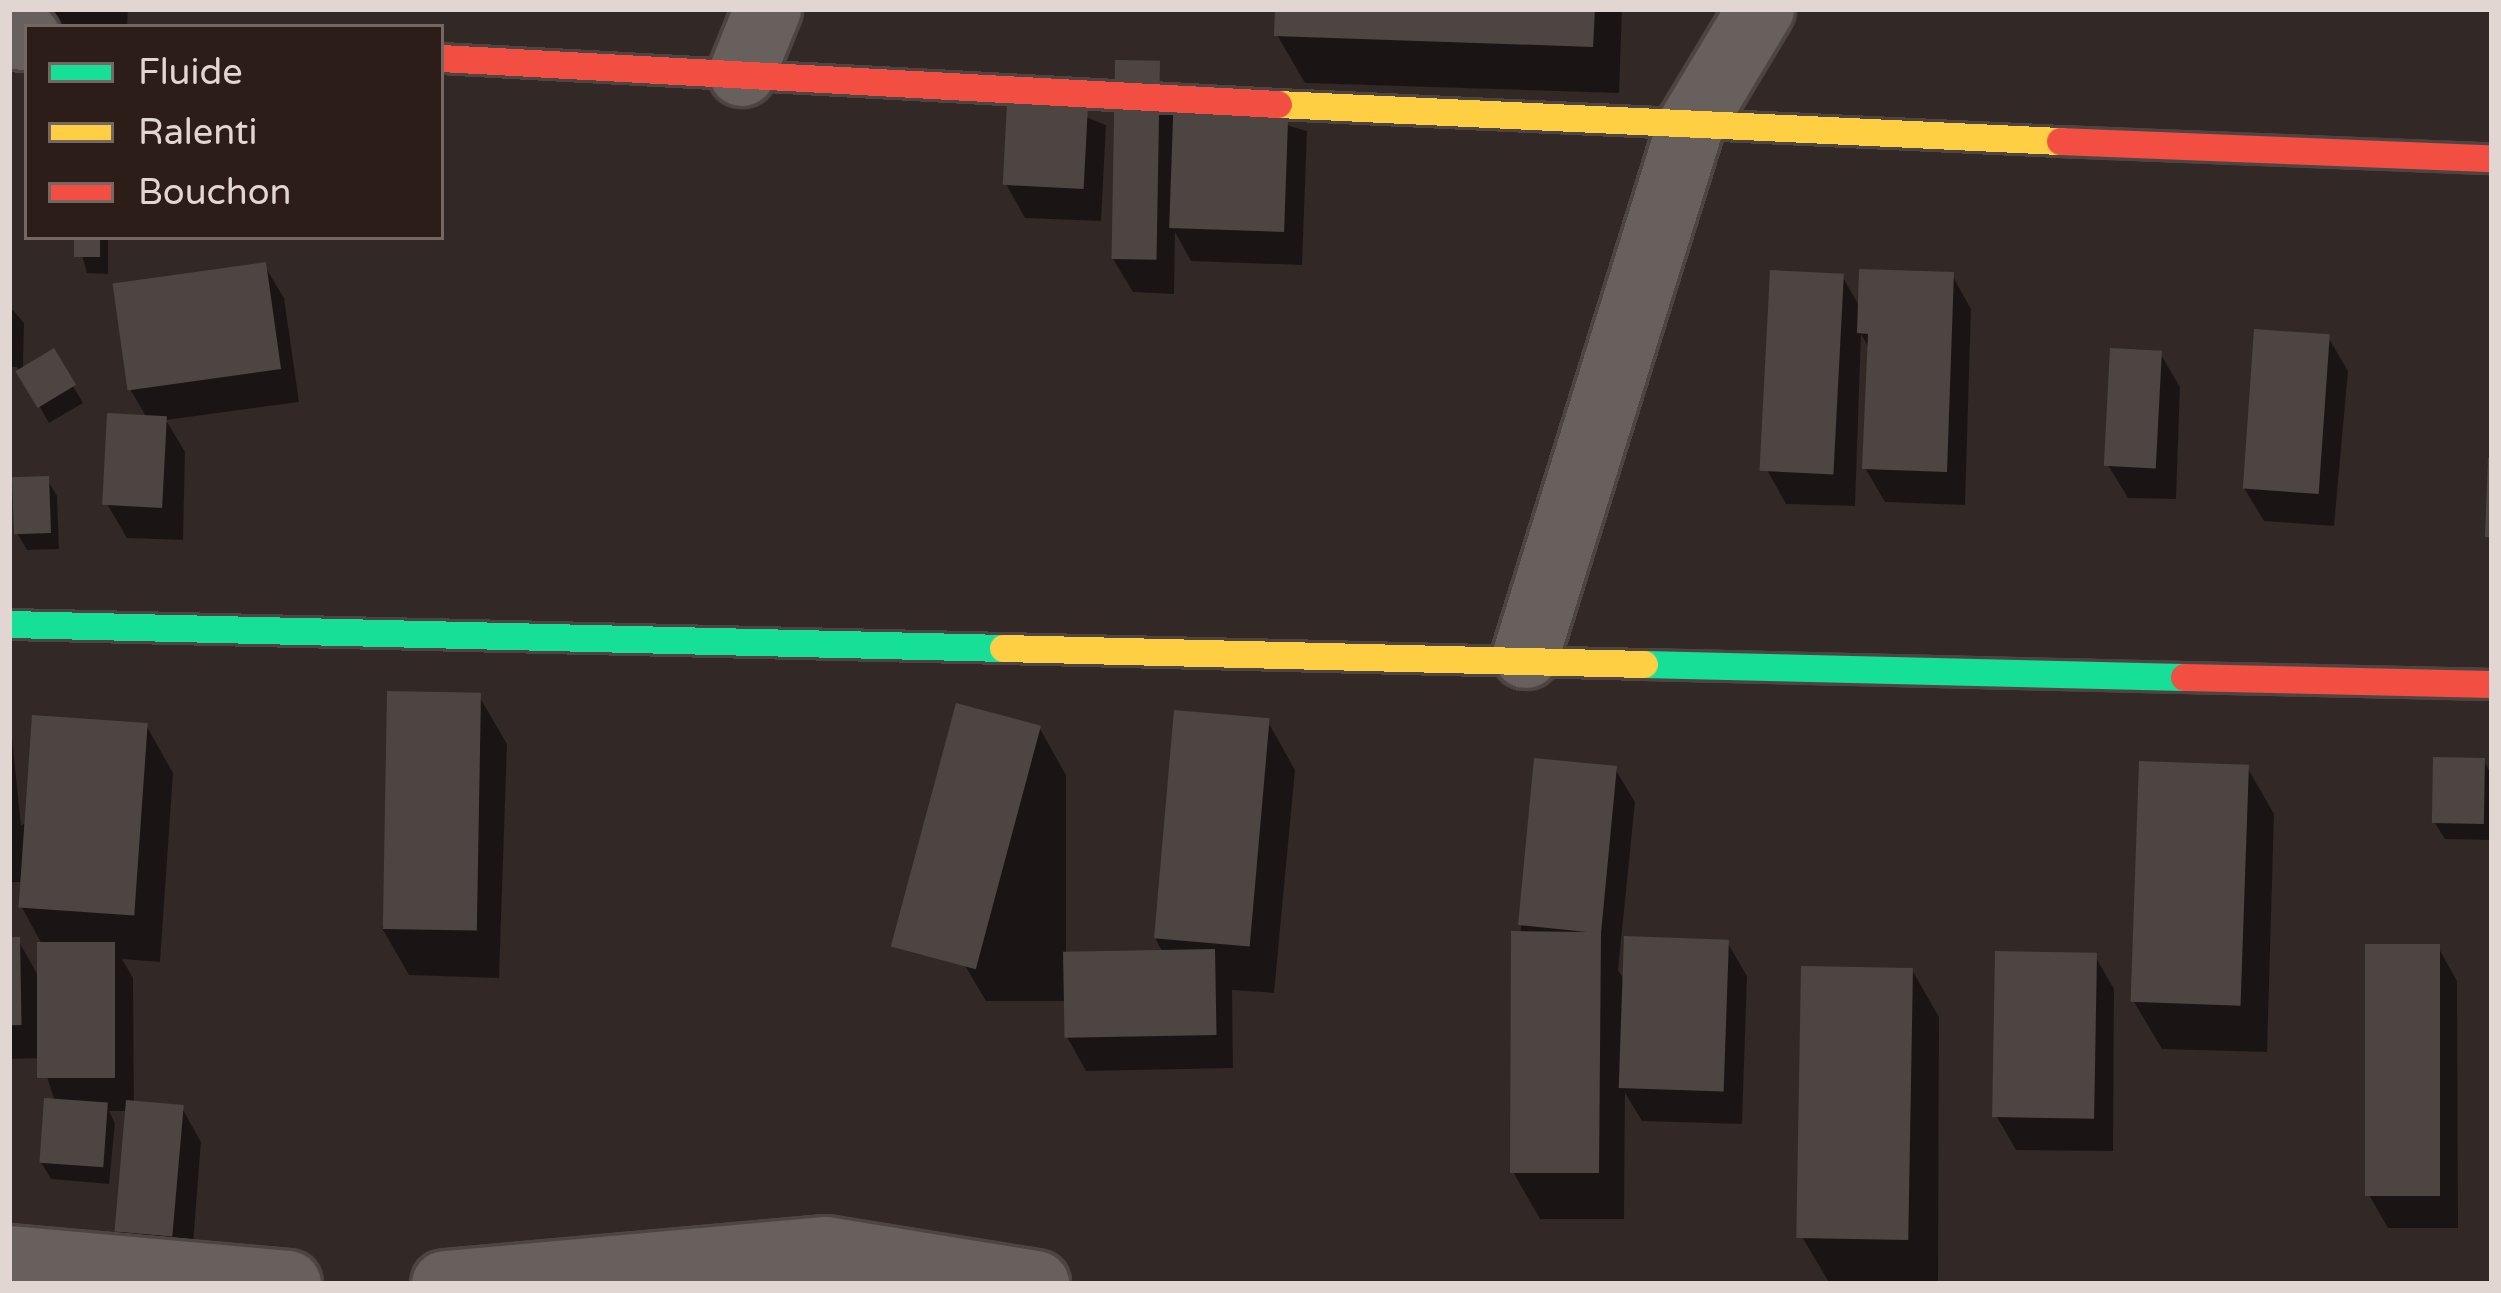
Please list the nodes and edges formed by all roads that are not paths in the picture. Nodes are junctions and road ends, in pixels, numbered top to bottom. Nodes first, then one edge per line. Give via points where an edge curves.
1 (768, 9) edge
2 (1761, 9) edge
3 (444, 58) edge
4 (742, 73) junction
5 (1690, 127) junction
6 (2492, 158) edge
7 (9, 624) edge
8 (1526, 655) junction
9 (2492, 684) edge
10 (9, 1259) edge
11 (288, 1284) edge
12 (445, 1284) edge
13 (1036, 1284) edge

1 - 4 street
2 - 5 street
3 - 4 street
4 - 5 street
5 - 6 street
5 - 8 street
7 - 8 street
8 - 9 street
10 - 11 street
12 - 13 street via 826,1250

